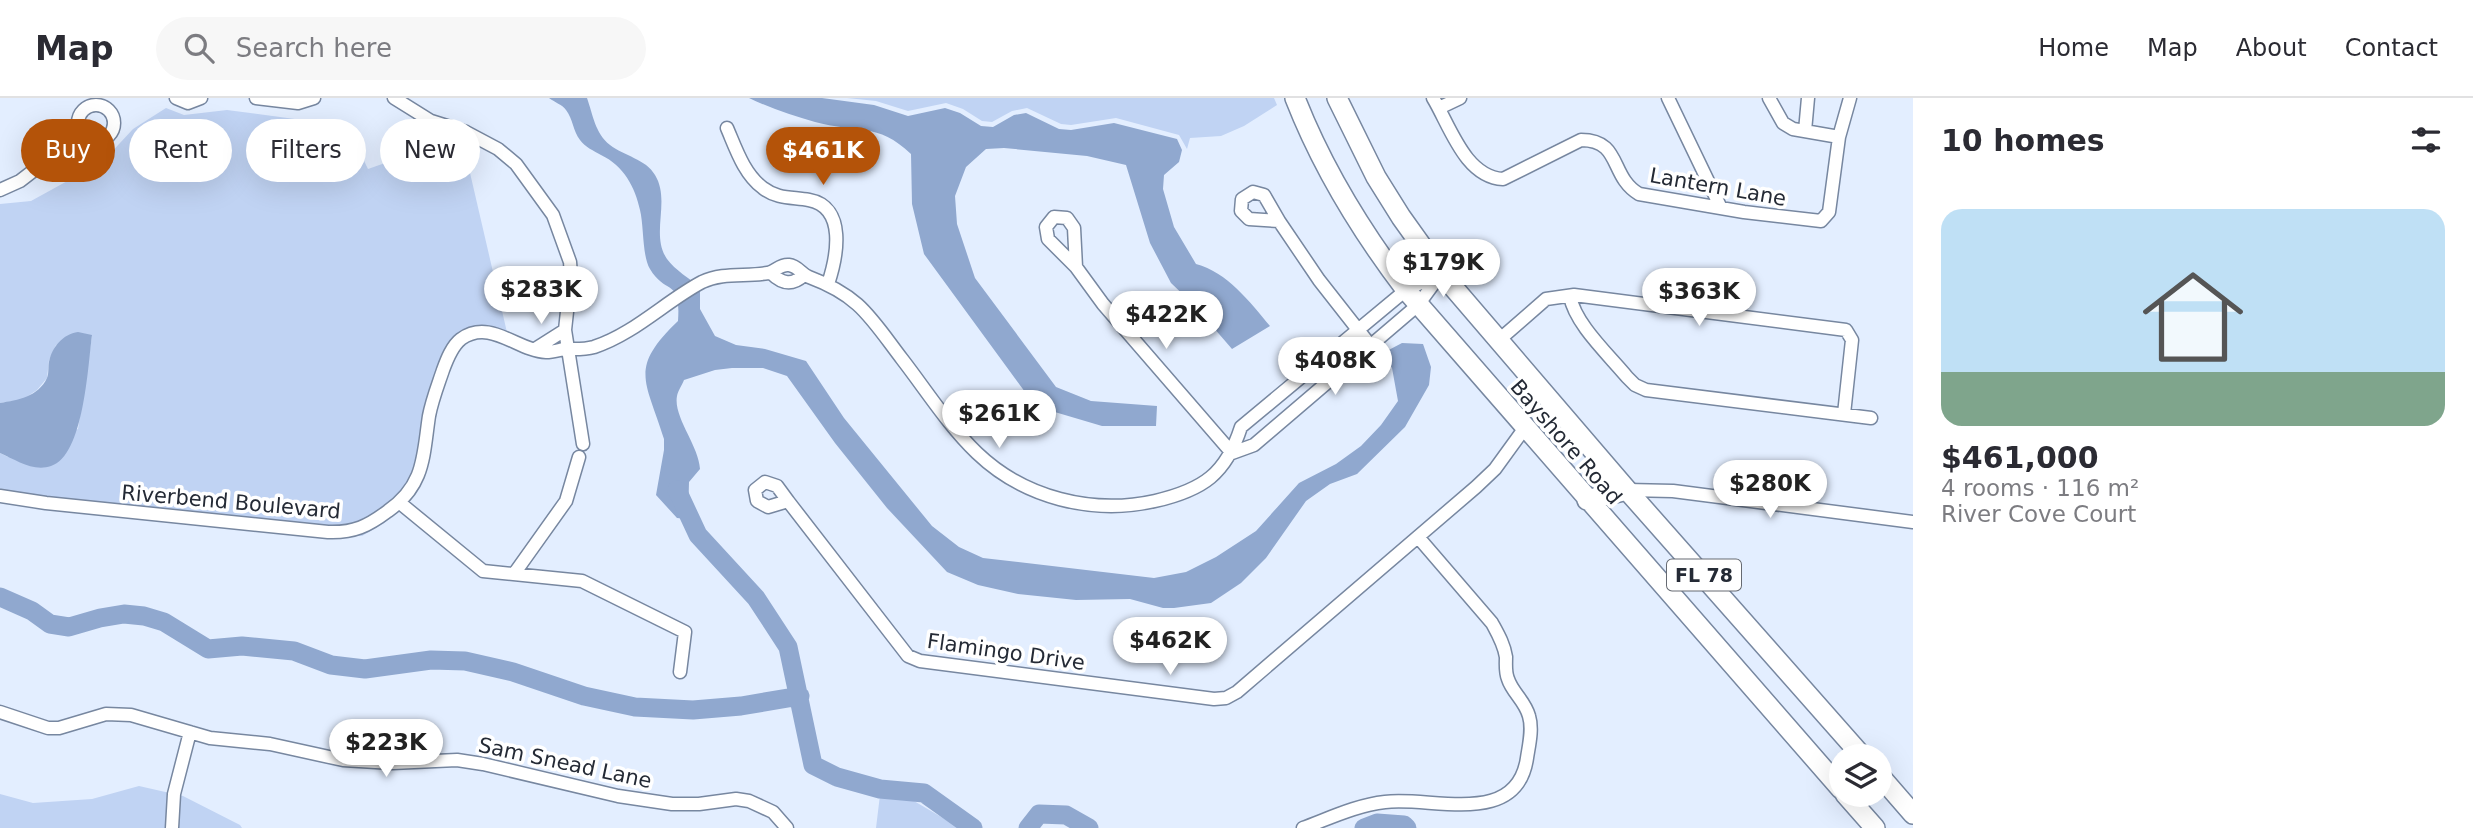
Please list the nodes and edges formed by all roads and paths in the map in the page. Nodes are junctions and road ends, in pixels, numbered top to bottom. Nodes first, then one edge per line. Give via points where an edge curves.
1 (176, 98) edge
2 (201, 98) edge
3 (256, 98) edge
4 (314, 98) edge
5 (394, 98) edge
6 (1295, 98) edge
7 (1337, 98) edge
8 (1460, 98) edge
9 (1668, 98) edge
10 (1769, 98) edge
11 (1808, 98) edge
12 (1850, 98) edge
13 (1436, 103) edge
14 (727, 128) dead end
15 (1805, 131) junction
16 (1839, 137) junction
17 (21, 180) edge
18 (0, 190) edge
19 (1720, 206) junction
20 (1279, 221) dead end
21 (1076, 267) dead end
22 (1441, 273) junction
23 (828, 284) junction
24 (1570, 296) junction
25 (1412, 297) junction
26 (1359, 329) junction
27 (565, 330) junction
28 (1499, 340) junction
29 (1370, 345) junction
30 (535, 349) junction
31 (568, 349) junction
32 (1844, 414) junction
33 (1871, 418) dead end
34 (1524, 429) junction
35 (1232, 453) junction
36 (1627, 490) junction
37 (0, 496) edge
38 (1587, 500) junction
39 (788, 501) dead end
40 (400, 503) junction
41 (1913, 522) edge
42 (1418, 537) junction
43 (514, 574) junction
44 (680, 672) dead end
45 (0, 712) edge
46 (190, 733) junction
47 (1851, 744) edge
48 (1829, 775) edge
49 (1892, 790) edge
50 (1856, 807) edge
51 (1913, 814) edge
52 (172, 828) edge
53 (787, 828) edge
54 (1304, 828) edge
55 (1875, 828) edge

1 - 2 street via 188,103
3 - 4 street via 281,103
5 - 27 street via 430,121 466,132 498,149 516,164 547,205 570,262
6 - 25 main road, Bayshore Road / FL 78 via 1355,217
7 - 22 main road, Bayshore Road / FL 78 via 1376,177
8 - 13 street
9 - 19 street
10 - 15 street via 1783,123
11 - 15 street
12 - 16 street, Lantern Lane
13 - 19 street, Lantern Lane via 1464,152 1491,178 1503,179 1581,140 1595,140 1607,147 1622,178 1639,194
14 - 23 street via 746,169 761,187 783,198 821,204 830,213 836,248
15 - 16 street
16 - 19 street, Lantern Lane via 1829,212 1821,221
17 - 18 street
20 - 26 street
21 - 35 street
22 - 25 street
22 - 25 street
22 - 28 main road, Bayshore Road / FL 78
23 - 31 street, Riverbend Boulevard via 804,275 787,283 771,273 716,277 605,343
23 - 35 street, Riverbend Boulevard via 866,312 978,454 1032,490 1091,505 1142,504 1178,495 1212,478
24 - 28 street via 1546,299
24 - 32 street via 1578,319 1627,377 1646,390
24 - 32 street via 1846,330 1852,340
25 - 26 street
25 - 29 street
25 - 34 main road, Bayshore Road / FL 78
26 - 29 street
26 - 35 street via 1241,427
27 - 30 street
27 - 31 street
28 - 36 main road, Bayshore Road / FL 78
29 - 35 street via 1254,445
30 - 31 street, Riverbend Boulevard
30 - 40 street, Riverbend Boulevard via 488,331 462,338 454,347 432,404 424,463
31 - 43 street via 581,450 566,501
32 - 33 street
34 - 38 main road, Bayshore Road / FL 78
34 - 42 street, Flamingo Drive via 1495,469
36 - 38 main road
36 - 41 street via 1673,491
36 - 47 main road, Bayshore Road / FL 78
37 - 40 street, Riverbend Boulevard via 342,533 366,527
38 - 48 main road, Bayshore Road / FL 78
39 - 42 street, Flamingo Drive via 908,656 1214,699 1237,692
40 - 43 street via 483,571
42 - 54 street via 1492,623 1504,649 1508,680 1530,717 1525,772 1518,785 1500,799 1433,805 1382,802
43 - 44 street via 582,581 684,632
45 - 46 street, Sam Snead Lane via 48,728 118,713
46 - 52 street via 174,794
46 - 53 street, Sam Snead Lane via 343,760 457,760 672,804 736,799 773,812
49 - 51 main road
50 - 55 main road

